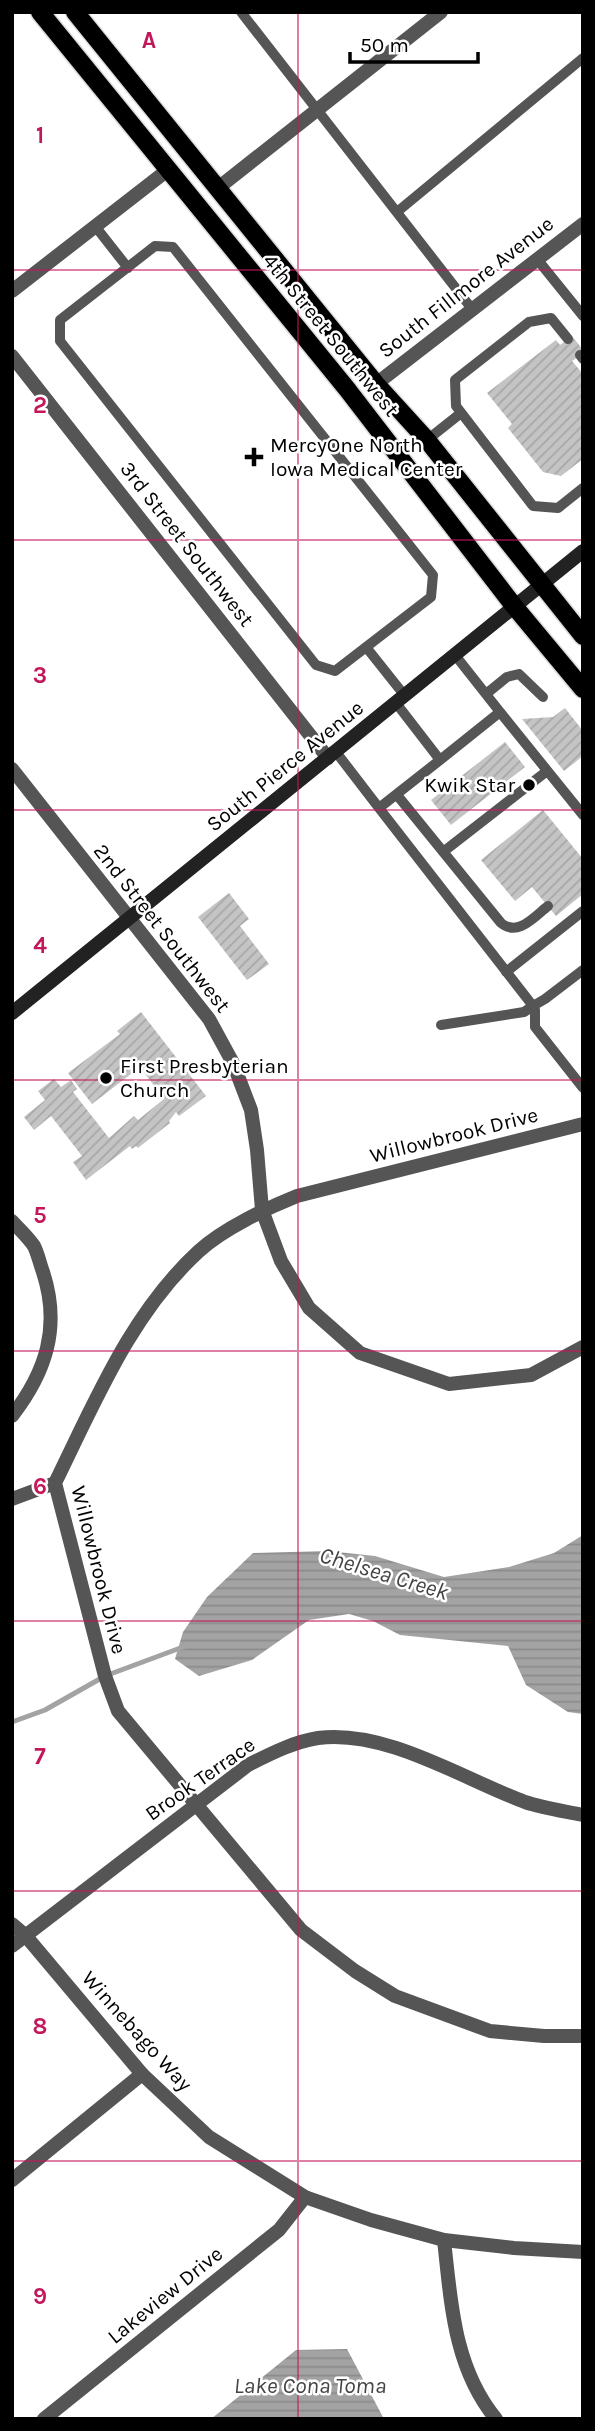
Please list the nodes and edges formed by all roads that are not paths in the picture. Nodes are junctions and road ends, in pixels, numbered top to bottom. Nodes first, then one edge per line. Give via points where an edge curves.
1 (40, 12) edge
2 (75, 12) edge
3 (241, 12) edge
4 (441, 12) edge
5 (583, 58) edge
6 (319, 111) junction
7 (169, 169) junction
8 (218, 188) junction
9 (397, 212) junction
10 (583, 224) edge
11 (95, 226) junction
12 (537, 259) junction
13 (128, 268) junction
14 (12, 290) edge
15 (472, 309) junction
16 (583, 316) edge
17 (568, 339) dead end
18 (12, 356) edge
19 (376, 384) junction
20 (461, 413) junction
21 (427, 440) junction
22 (583, 488) edge
23 (583, 551) edge
24 (542, 584) junction
25 (514, 606) junction
26 (583, 636) edge
27 (366, 647) junction
28 (456, 655) junction
29 (583, 689) edge
30 (486, 694) junction
31 (543, 697) dead end
32 (401, 700) junction
33 (500, 712) junction
34 (332, 755) junction
35 (440, 760) junction
36 (12, 769) edge
37 (547, 771) junction
38 (397, 795) junction
39 (379, 808) junction
40 (583, 815) edge
41 (443, 852) junction
42 (548, 906) dead end
43 (583, 911) edge
44 (128, 920) junction
45 (583, 970) edge
46 (506, 972) junction
47 (533, 1006) junction
48 (12, 1013) edge
49 (441, 1025) dead end
50 (583, 1088) edge
51 (583, 1124) edge
52 (262, 1210) junction
53 (12, 1221) edge
54 (583, 1347) edge
55 (12, 1416) edge
56 (55, 1483) junction
57 (12, 1499) edge
58 (196, 1805) junction
59 (583, 1815) edge
60 (12, 1924) edge
61 (24, 1935) junction
62 (12, 1946) edge
63 (583, 2036) edge
64 (142, 2074) junction
65 (12, 2180) edge
66 (305, 2197) junction
67 (444, 2240) junction
68 (583, 2252) edge
69 (44, 2419) edge
70 (496, 2419) edge

1 - 7 main road, 4th Street Southwest
2 - 8 main road, 4th Street Southwest
3 - 6 lane
4 - 6 street
5 - 9 lane
6 - 8 street
6 - 9 lane
7 - 11 street
7 - 25 main road, 4th Street Southwest
8 - 19 main road, 4th Street Southwest
9 - 15 lane
10 - 12 street, South Fillmore Avenue
11 - 13 lane
11 - 14 street
12 - 15 street, South Fillmore Avenue
12 - 16 lane
13 - 27 lane via 155,246 173,247 433,575 430,597
13 - 27 lane via 60,320 60,341 316,665 335,671
15 - 19 street, South Fillmore Avenue
17 - 20 lane via 551,318 529,322 455,380 456,406
18 - 34 street, 3rd Street Southwest
19 - 21 main road, 4th Street Southwest
20 - 21 lane
20 - 22 lane via 533,506 558,508
21 - 24 main road, 4th Street Southwest
23 - 24 main road, South Pierce Avenue
24 - 25 main road, South Pierce Avenue
24 - 26 main road, 4th Street Southwest
25 - 28 main road, South Pierce Avenue
25 - 29 main road, 4th Street Southwest
27 - 32 lane
28 - 30 lane
28 - 32 main road, South Pierce Avenue
30 - 31 lane via 507,677 519,674
30 - 33 lane
32 - 34 main road, South Pierce Avenue
32 - 35 lane
33 - 35 lane
33 - 37 lane
34 - 39 lane
34 - 44 main road, South Pierce Avenue
35 - 38 lane
36 - 44 street, 2nd Street Southwest
37 - 40 lane
37 - 41 lane
38 - 39 lane
38 - 41 lane
39 - 46 lane
41 - 42 lane via 508,928 517,929
43 - 46 lane
44 - 48 main road, South Pierce Avenue
44 - 52 street, 2nd Street Southwest via 209,1019 233,1063 251,1110
45 - 47 lane
46 - 47 lane
47 - 49 lane via 524,1012
47 - 50 lane via 535,1027
51 - 52 street, Willowbrook Drive via 297,1196
52 - 54 street, 2nd Street Southwest via 281,1261 309,1308 360,1353 449,1384 531,1375
52 - 56 street, Willowbrook Drive via 200,1250 155,1297
53 - 55 street via 34,1248 47,1285 52,1323 31,1391
56 - 57 street
56 - 58 street, Willowbrook Drive via 118,1711
58 - 59 street, Brook Terrace via 248,1765 282,1749 317,1738 352,1737 397,1749 528,1803
58 - 61 street, Brook Terrace
58 - 63 street, Willowbrook Drive via 301,1930 395,1996 490,2031
60 - 61 street, Winnebago Way
61 - 62 street, Brook Terrace
61 - 64 street, Winnebago Way
64 - 65 street
64 - 66 street, Winnebago Way via 209,2137
66 - 67 street, Winnebago Way
66 - 69 street, Lakeview Drive via 279,2230
67 - 68 street, Winnebago Way
67 - 70 street via 452,2317 465,2369

